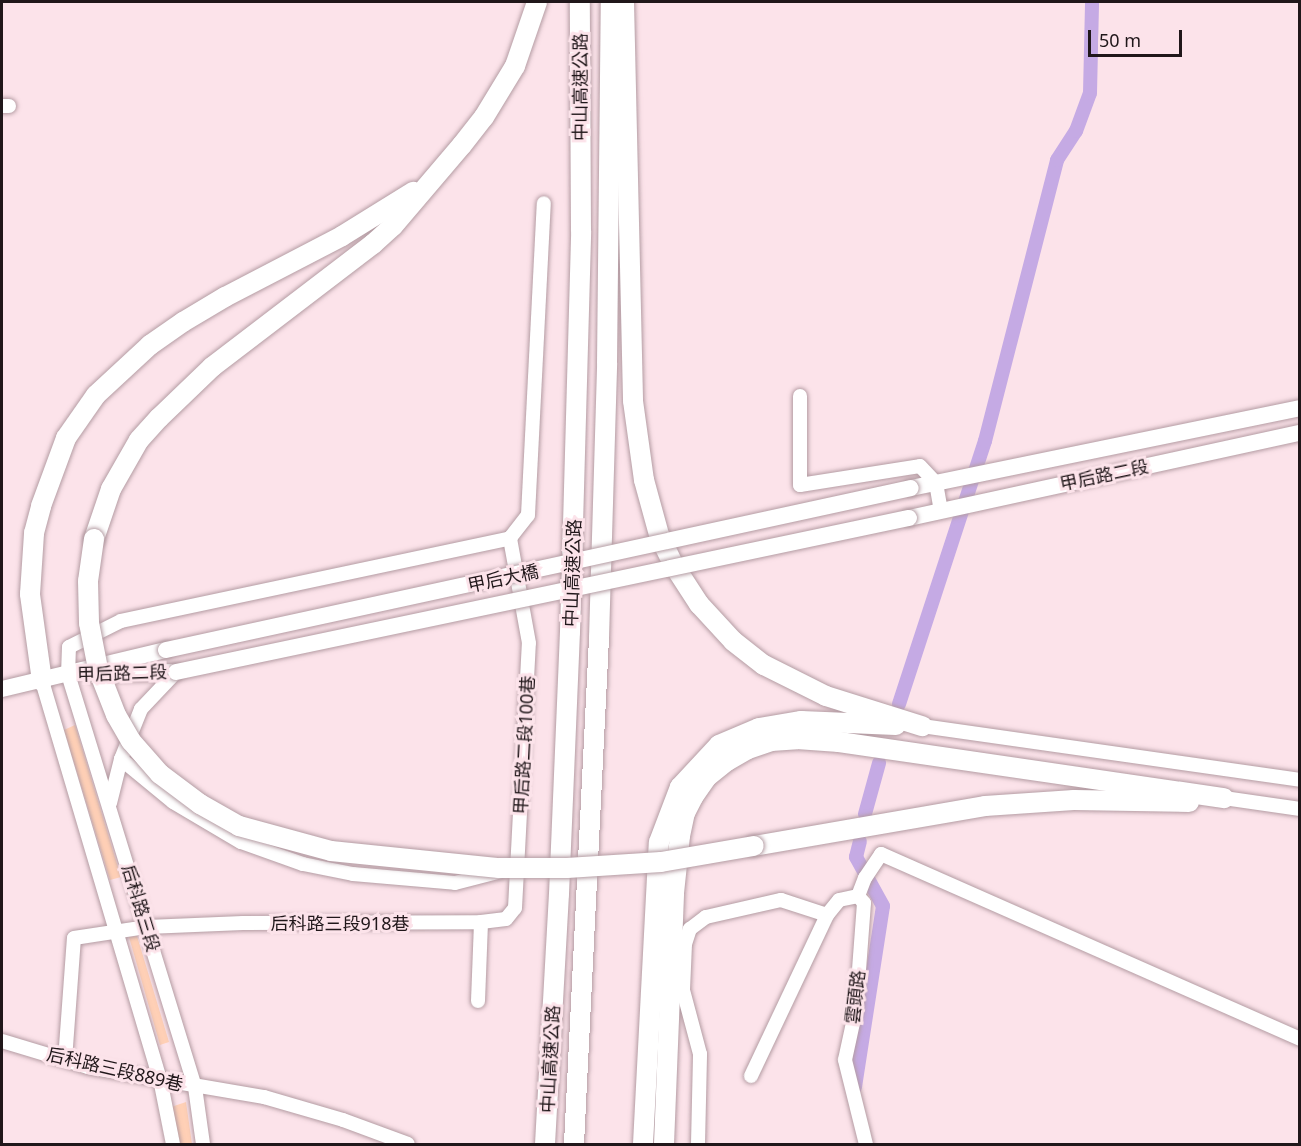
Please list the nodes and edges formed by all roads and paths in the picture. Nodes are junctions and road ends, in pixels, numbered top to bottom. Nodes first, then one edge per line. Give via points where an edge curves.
1 (537, 2) edge
2 (579, 2) edge
3 (611, 2) edge
4 (624, 2) edge
5 (433, 178) junction
6 (544, 203) dead end
7 (800, 396) dead end
8 (1299, 408) edge
9 (1299, 433) edge
10 (936, 483) junction
11 (911, 488) joint
12 (940, 511) junction
13 (909, 518) joint
14 (510, 538) junction
15 (166, 650) joint
16 (176, 672) junction
17 (68, 675) junction
18 (42, 681) junction
19 (2, 689) edge
20 (922, 726) junction
21 (121, 759) junction
22 (1299, 780) edge
23 (1224, 798) junction
24 (109, 805) junction
25 (1299, 809) edge
26 (517, 865) junction
27 (858, 896) junction
28 (828, 915) junction
29 (481, 922) junction
30 (147, 927) junction
31 (118, 930) junction
32 (478, 1001) dead end
33 (1299, 1039) edge
34 (2, 1041) edge
35 (65, 1060) junction
36 (752, 1076) dead end
37 (160, 1079) junction
38 (195, 1087) junction
39 (173, 1144) edge
40 (203, 1144) edge
41 (408, 1144) edge
42 (544, 1144) edge
43 (574, 1144) edge
44 (643, 1144) edge
45 (664, 1144) edge
46 (698, 1144) edge
47 (866, 1144) edge

1 - 5 highway via 515,66 484,117
2 - 42 highway, 中山高速公路 via 581,231 570,632
3 - 43 highway, 中山高速公路 via 599,638
4 - 20 highway via 633,401 644,480 659,535 699,604 733,641 764,665 826,696
5 - 18 highway via 342,236 183,322 150,345 96,395 66,438 34,533 30,594
5 - 23 highway, bridge via 373,244 212,367 172,403 127,459 111,489 94,539 88,581 90,623 98,669 116,716 131,741 160,774 200,804 239,826 331,851 499,868 661,862 985,806 1074,800 1176,803
6 - 14 street via 528,515
7 - 10 street via 800,485 920,466
8 - 10 main road, 甲后路二段
9 - 12 main road, 甲后路二段
10 - 11 main road, 甲后路二段
10 - 12 street
11 - 15 main road, 甲后大橋, bridge
12 - 13 main road, 甲后路二段
13 - 16 main road, 甲后大橋, bridge
14 - 17 street via 121,621 69,647
14 - 26 street, 甲后路二段100巷 via 529,643
15 - 17 main road, 甲后路二段
16 - 17 main road, 甲后路二段
16 - 21 street via 141,710
17 - 18 main road, 甲后路二段
17 - 24 street, 后科路三段
18 - 19 main road, 甲后路二段
18 - 31 street, 后科路三段
20 - 22 street
20 - 44 highway via 801,721 759,728 719,745 680,787 665,822 658,853
21 - 24 street
21 - 26 street via 173,802 241,842 303,864 353,874 454,884
23 - 25 street
23 - 45 highway via 838,742 771,741 727,761 707,777 693,797 680,836 674,893
24 - 30 street, 后科路三段
26 - 29 street, 后科路三段918巷 via 515,908 506,919
27 - 28 street via 839,900
27 - 33 street via 881,854
27 - 47 street, 雲頭路 via 864,903 856,1009 844,1060
28 - 36 street
28 - 46 street via 781,900 706,918 690,929 685,944 683,990 700,1054
29 - 30 street, 后科路三段918巷
29 - 32 street
30 - 31 street, 后科路三段918巷
30 - 38 street, 后科路三段
31 - 35 street, 后科路三段918巷 via 74,938
31 - 37 street, 后科路三段
34 - 35 street, 后科路三段889巷
35 - 37 street, 后科路三段889巷
37 - 38 street, 后科路三段889巷
37 - 39 street, 后科路三段
38 - 40 street, 后科路三段
38 - 41 street, 后科路三段889巷 via 264,1097

